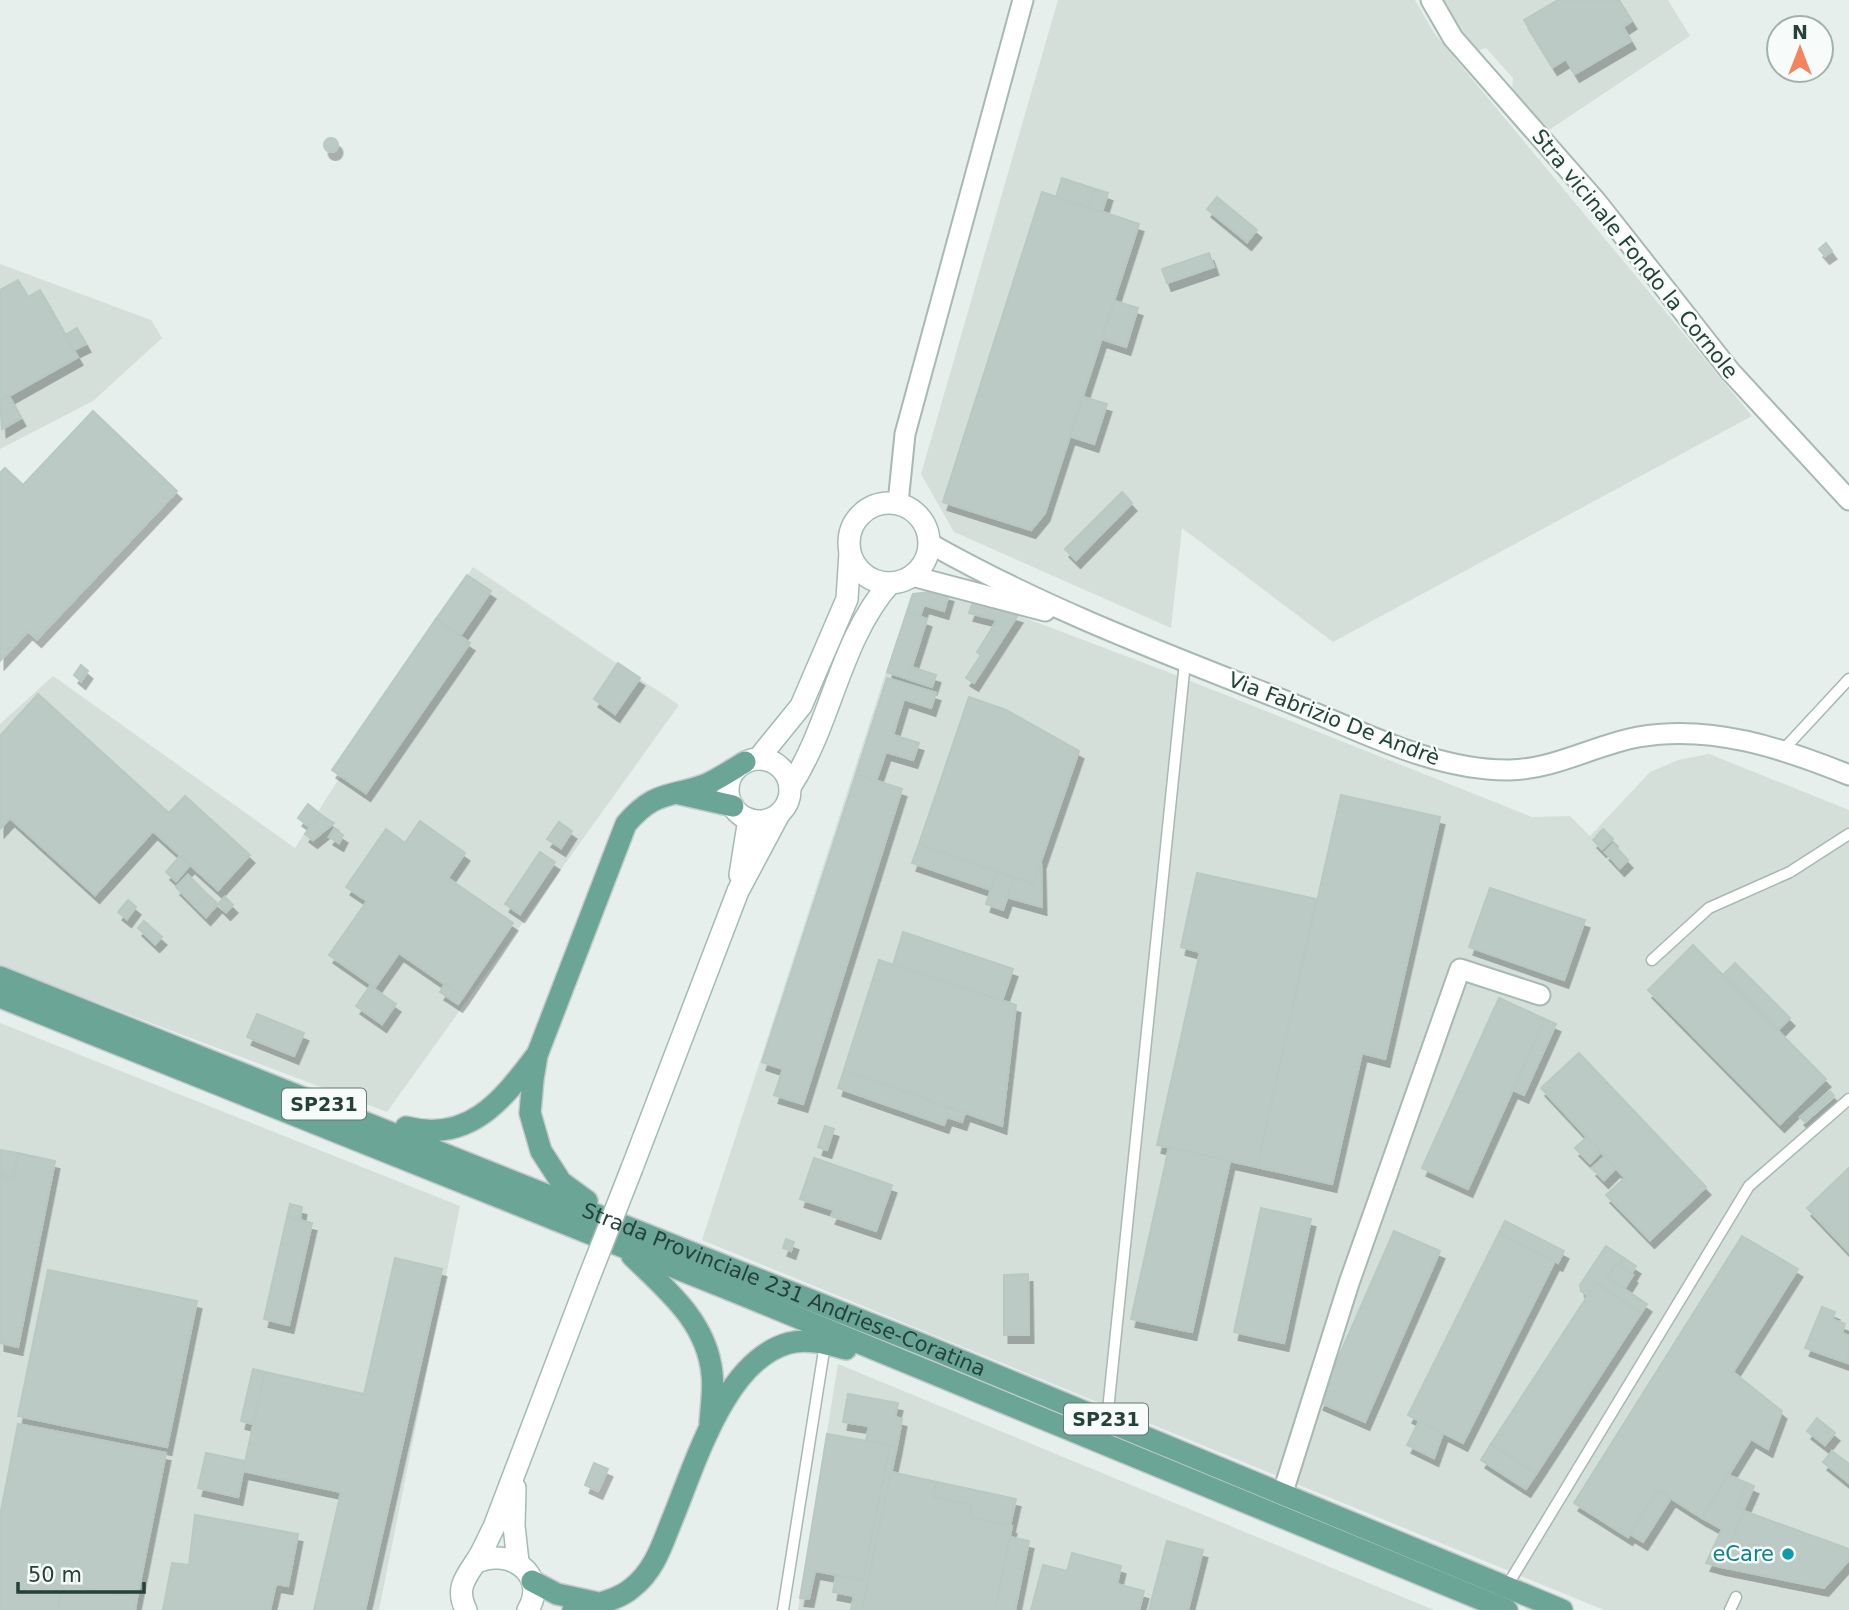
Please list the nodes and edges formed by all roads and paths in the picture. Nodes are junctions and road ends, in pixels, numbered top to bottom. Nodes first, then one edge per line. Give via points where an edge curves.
1 (1023, 0) edge
2 (1431, 0) edge
3 (1849, 500) edge
4 (898, 503) junction
5 (929, 543) junction
6 (850, 553) junction
7 (912, 576) junction
8 (890, 583) junction
9 (1070, 616) junction
10 (1185, 662) junction
11 (1849, 679) edge
12 (1783, 750) junction
13 (752, 761) junction
14 (1849, 775) edge
15 (790, 787) junction
16 (674, 793) junction
17 (741, 813) junction
18 (779, 814) junction
19 (1849, 834) edge
20 (738, 891) junction
21 (1652, 960) dead end
22 (0, 977) edge
23 (1539, 996) dead end
24 (0, 997) edge
25 (537, 1055) junction
26 (1849, 1099) edge
27 (358, 1118) junction
28 (647, 1234) junction
29 (623, 1247) junction
30 (825, 1343) junction
31 (922, 1368) junction
32 (1107, 1420) junction
33 (710, 1429) junction
34 (516, 1469) junction
35 (1283, 1492) junction
36 (518, 1562) junction
37 (475, 1563) junction
38 (532, 1581) junction
39 (1507, 1586) junction
40 (1736, 1597) dead end
41 (600, 1603) junction
42 (463, 1608) edge
43 (1500, 1609) edge
44 (528, 1610) edge
45 (573, 1610) edge
46 (783, 1610) edge
47 (1562, 1610) edge
48 (1730, 1610) edge

1 - 4 street via 905,434
2 - 3 street, Stra vicinale Fondo la Cornole via 1453,38 1597,201 1730,371
4 - 5 main road via 920,518
4 - 6 main road via 884,503 859,515 852,526
5 - 7 main road via 925,562
5 - 9 street
6 - 8 main road via 865,575
6 - 13 main road via 846,599 801,706
7 - 8 main road
7 - 9 street
8 - 15 main road via 856,630 836,687
9 - 10 street, Via Fabrizio De Andrè
10 - 12 street, Via Fabrizio De Andrè via 1437,761 1510,770 1564,761 1638,737 1721,734
10 - 32 lane
11 - 12 lane
12 - 14 street, Via Fabrizio De Andrè
13 - 15 main road via 780,767
13 - 16 main road via 708,783
13 - 17 main road via 731,777 729,786
15 - 18 main road via 790,797
16 - 17 main road
16 - 25 main road via 641,806 626,824
17 - 18 main road via 770,819
17 - 20 main road
18 - 20 main road
19 - 21 lane via 1790,872 1709,908
20 - 34 main road, bridge
22 - 27 main road, Strada Provinciale 231 Andriese-Coratina / SP231
23 - 35 street via 1460,969 1349,1283
24 - 29 main road, Strada Provinciale 231 Andriese-Coratina / SP231
25 - 27 main road via 491,1110 466,1125 428,1133
25 - 28 main road via 530,1113 541,1151 561,1182
26 - 39 lane via 1749,1186
27 - 28 main road, Strada Provinciale 231 Andriese-Coratina / SP231
28 - 32 main road, Strada Provinciale 231 Andriese-Coratina / SP231
29 - 31 main road, Strada Provinciale 231 Andriese-Coratina / SP231
29 - 33 main road via 684,1306 701,1333 712,1373
30 - 31 main road
30 - 33 main road via 788,1343 758,1359 731,1389
30 - 46 lane
31 - 43 main road, Strada Provinciale 231 Andriese-Coratina / SP231
32 - 35 main road, Strada Provinciale 231 Andriese-Coratina / SP231
33 - 41 main road via 653,1565 632,1589
34 - 36 main road via 513,1526
34 - 37 main road
35 - 39 main road, Strada Provinciale 231 Andriese-Coratina / SP231
36 - 37 main road via 496,1556
36 - 38 main road
37 - 42 main road via 464,1577
38 - 41 main road via 557,1594
38 - 44 main road via 534,1593
39 - 47 main road, Strada Provinciale 231 Andriese-Coratina / SP231
40 - 48 lane
41 - 45 main road

